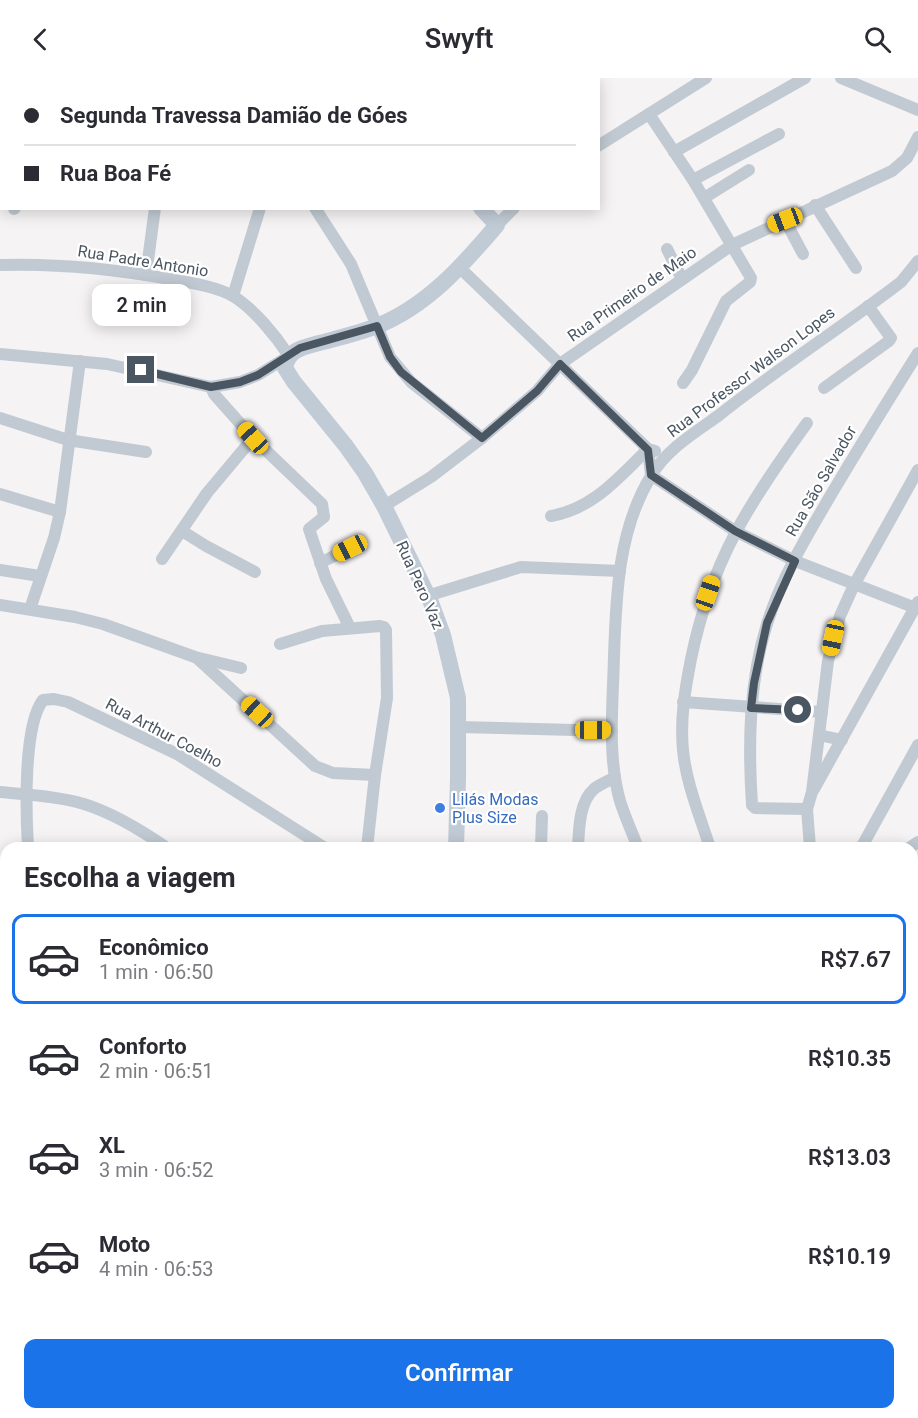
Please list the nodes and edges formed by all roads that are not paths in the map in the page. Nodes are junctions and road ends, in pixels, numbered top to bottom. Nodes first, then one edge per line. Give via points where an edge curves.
1 (706, 78) edge
2 (805, 78) edge
3 (841, 78) edge
4 (918, 110) edge
5 (649, 114) junction
6 (779, 134) dead end
7 (918, 137) edge
8 (600, 145) edge
9 (674, 152) junction
10 (748, 170) dead end
11 (693, 180) junction
12 (704, 198) junction
13 (815, 205) junction
14 (155, 210) edge
15 (259, 210) edge
16 (316, 210) edge
17 (483, 210) edge
18 (512, 210) edge
19 (785, 220) junction
20 (497, 225) junction
21 (732, 245) junction
22 (667, 249) dead end
23 (803, 254) dead end
24 (918, 261) edge
25 (0, 265) edge
26 (460, 268) junction
27 (856, 268) dead end
28 (146, 275) junction
29 (682, 279) junction
30 (233, 296) junction
31 (868, 306) junction
32 (377, 326) junction
33 (918, 353) edge
34 (0, 354) edge
35 (289, 356) junction
36 (80, 361) junction
37 (560, 364) junction
38 (683, 383) dead end
39 (211, 387) junction
40 (824, 388) dead end
41 (0, 418) edge
42 (807, 423) dead end
43 (253, 438) junction
44 (482, 438) junction
45 (68, 440) junction
46 (648, 450) junction
47 (146, 452) dead end
48 (668, 454) junction
49 (918, 470) edge
50 (651, 475) junction
51 (0, 494) edge
52 (384, 506) junction
53 (60, 512) junction
54 (552, 516) dead end
55 (182, 531) junction
56 (735, 531) junction
57 (350, 548) dead end
58 (162, 559) dead end
59 (795, 561) junction
60 (320, 563) junction
61 (0, 570) edge
62 (620, 571) junction
63 (255, 572) dead end
64 (40, 576) junction
65 (854, 585) junction
66 (428, 596) junction
67 (0, 605) edge
68 (917, 606) edge
69 (30, 609) junction
70 (350, 628) junction
71 (280, 644) dead end
72 (195, 657) junction
73 (241, 668) dead end
74 (683, 702) junction
75 (751, 708) junction
76 (822, 712) junction
77 (459, 727) junction
78 (612, 731) junction
79 (819, 735) junction
80 (842, 740) junction
81 (918, 745) edge
82 (375, 775) junction
83 (615, 777) junction
84 (0, 792) edge
85 (812, 792) junction
86 (27, 795) junction
87 (807, 809) junction
88 (542, 816) dead end
89 (28, 842) edge
90 (157, 842) edge
91 (316, 842) edge
92 (368, 842) edge
93 (456, 842) edge
94 (541, 842) edge
95 (579, 842) edge
96 (637, 842) edge
97 (708, 842) edge
98 (810, 842) edge
99 (864, 842) edge

1 - 5 street
2 - 9 street
3 - 4 street
5 - 8 street
5 - 9 street
6 - 11 street
7 - 13 street, Rua Primeiro de Maio via 907,158 892,171
9 - 11 street
10 - 12 street
11 - 12 street
12 - 21 street
13 - 19 street, Rua Primeiro de Maio
13 - 27 street
14 - 28 street
15 - 30 street
16 - 32 street via 351,264
17 - 20 main road
18 - 20 street
19 - 21 street, Rua Primeiro de Maio
19 - 23 street
20 - 26 main road
21 - 29 street, Rua Primeiro de Maio
21 - 38 street via 752,278 726,301
22 - 29 street
24 - 31 street, Rua Professor Walson Lopes via 901,282
25 - 28 street, Rua Padre Antonio via 66,265
26 - 32 main road via 425,298
26 - 37 street
28 - 30 street, Rua Padre Antonio
29 - 37 street, Rua Primeiro de Maio
30 - 35 street, Rua Padre Antonio via 262,321
31 - 40 street via 891,338
31 - 48 street, Rua Professor Walson Lopes
32 - 35 main road via 300,348
32 - 44 street via 401,372
33 - 59 street, Rua São Salvador via 819,514
34 - 36 street
35 - 39 street via 249,378
35 - 52 main road, Rua Pero Vaz via 285,368 288,374 346,446
36 - 39 street via 141,370
36 - 45 street
37 - 44 street, Rua Primeiro de Maio via 537,391
37 - 46 street
39 - 43 street
41 - 45 street
42 - 56 street
43 - 55 street via 207,493
43 - 60 street via 322,504 324,517 309,529
44 - 52 street, Rua Primeiro de Maio
45 - 47 street
45 - 53 street
46 - 48 street
46 - 50 street
46 - 54 street via 590,502
48 - 50 street, Rua Professor Walson Lopes
49 - 65 street
50 - 56 street
50 - 62 street, Rua Professor Walson Lopes via 628,532
51 - 53 street
52 - 66 main road, Rua Pero Vaz
53 - 64 street
55 - 58 street
55 - 63 street
56 - 59 street
56 - 74 street via 704,607
57 - 60 street
59 - 65 street
59 - 75 street, Rua São Salvador via 767,623
60 - 70 street
61 - 64 street
62 - 66 street via 521,567
62 - 78 street, Rua Professor Walson Lopes
64 - 69 street
65 - 68 street
65 - 76 street via 833,638
66 - 77 main road, Rua Pero Vaz via 452,668
67 - 69 street
68 - 80 street
69 - 72 street via 103,624
70 - 71 street via 322,631
70 - 82 street via 384,627 387,698
72 - 73 street
72 - 82 street via 315,766 333,772
74 - 75 street
74 - 97 street via 686,770
75 - 76 street
75 - 87 street, Rua São Salvador via 752,805
76 - 79 street
77 - 78 street
77 - 93 main road, Rua Pero Vaz
78 - 83 street, Rua Professor Walson Lopes
79 - 80 street
79 - 85 street
80 - 85 street
81 - 99 street
82 - 92 street
83 - 95 street via 593,789 582,811
83 - 96 street, Rua Professor Walson Lopes
84 - 86 street
85 - 87 street
86 - 89 street
86 - 90 street via 92,807
86 - 91 street, Rua Arthur Coelho via 35,715 43,700 54,699 177,754
87 - 98 street
88 - 94 street

